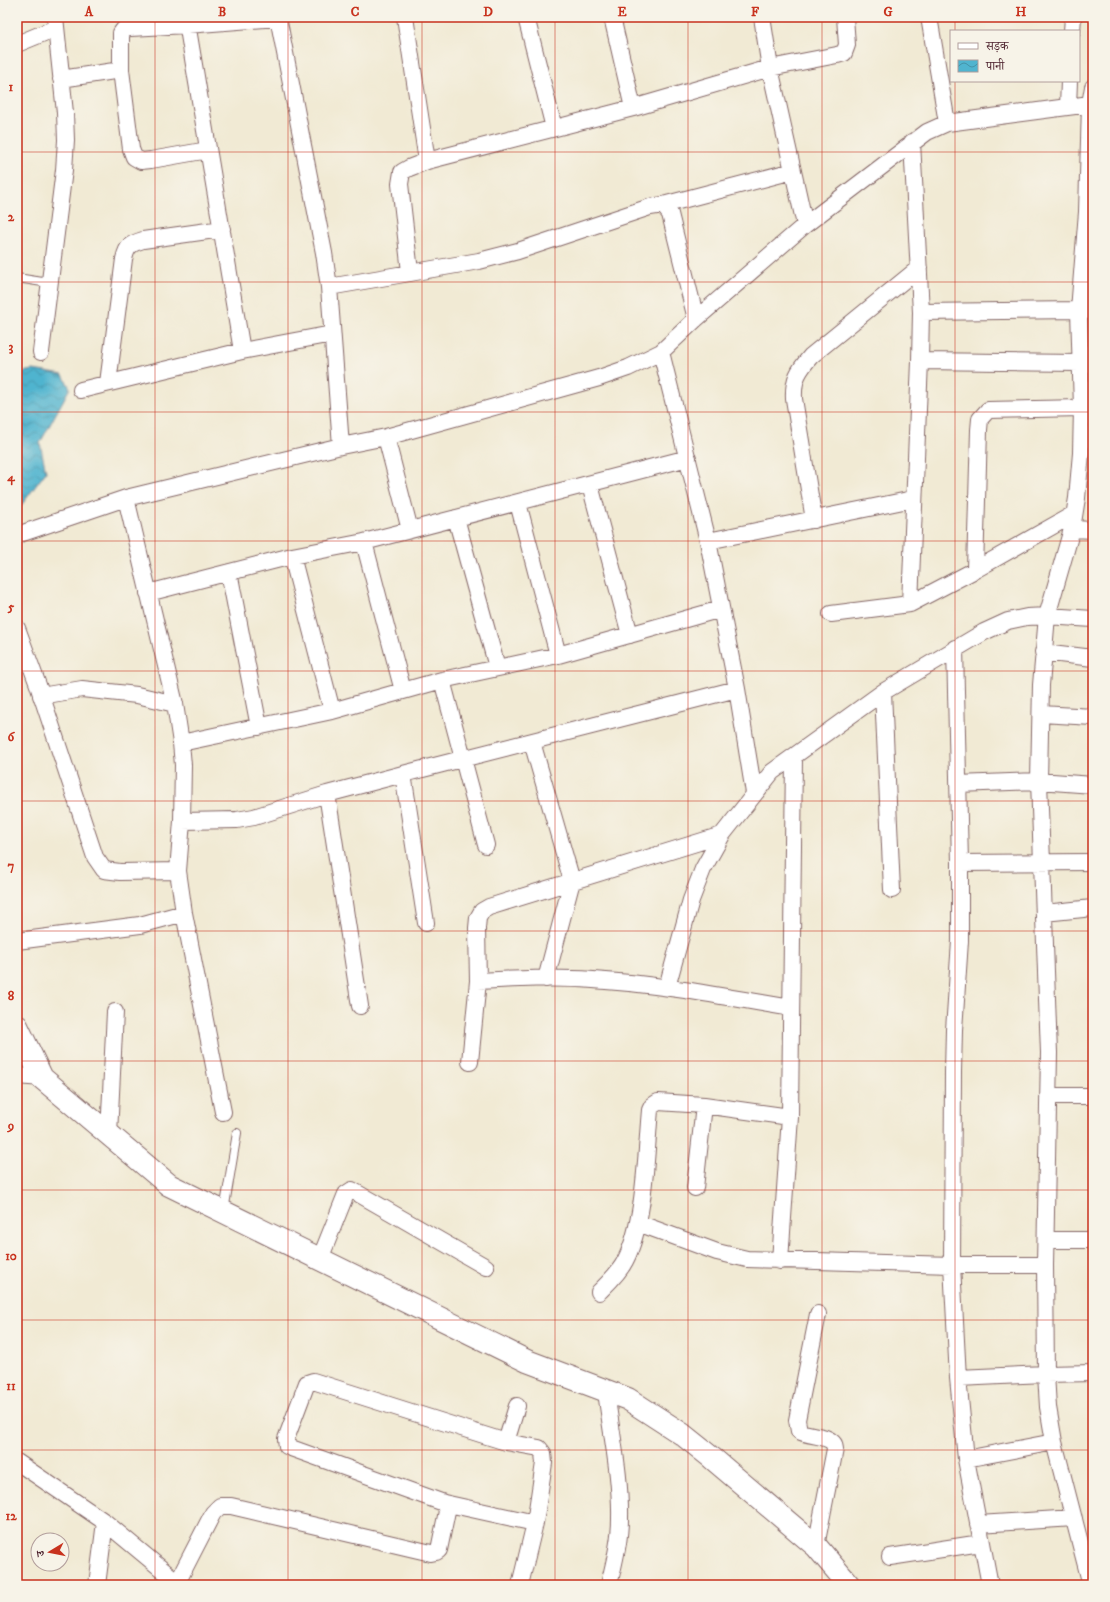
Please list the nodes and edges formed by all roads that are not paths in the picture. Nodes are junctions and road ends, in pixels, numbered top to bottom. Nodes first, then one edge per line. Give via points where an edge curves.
1 (405, 17) edge
2 (526, 17) edge
3 (612, 17) edge
4 (762, 17) edge
5 (845, 17) edge
6 (929, 17) edge
7 (1073, 17) edge
8 (278, 18) edge
9 (187, 21) edge
10 (55, 23) edge
11 (1072, 30) edge
12 (17, 44) edge
13 (770, 68) junction
14 (121, 70) junction
15 (61, 79) junction
16 (1070, 82) edge
17 (1093, 87) edge
18 (1092, 102) edge
19 (1068, 107) junction
20 (633, 108) junction
21 (947, 123) junction
22 (554, 128) junction
23 (912, 142) junction
24 (208, 150) junction
25 (427, 161) junction
26 (792, 171) junction
27 (663, 205) junction
28 (1090, 213) edge
29 (805, 225) junction
30 (222, 229) junction
31 (919, 268) junction
32 (410, 272) junction
33 (17, 278) edge
34 (49, 283) junction
35 (329, 287) junction
36 (1086, 310) edge
37 (921, 312) junction
38 (696, 319) junction
39 (332, 334) junction
40 (242, 351) junction
41 (41, 352) dead end
42 (661, 352) junction
43 (920, 361) junction
44 (1086, 364) edge
45 (108, 383) junction
46 (81, 390) dead end
47 (1082, 408) junction
48 (386, 438) junction
49 (341, 446) junction
50 (688, 458) junction
51 (590, 485) junction
52 (126, 498) junction
53 (913, 499) junction
54 (518, 503) junction
55 (456, 518) junction
56 (814, 520) junction
57 (1073, 522) junction
58 (410, 530) junction
59 (1093, 530) edge
60 (17, 535) edge
61 (708, 541) junction
62 (364, 542) junction
63 (292, 556) junction
64 (975, 570) junction
65 (229, 572) junction
66 (148, 593) junction
67 (910, 604) junction
68 (721, 609) junction
69 (831, 614) dead end
70 (1047, 616) junction
71 (1093, 619) edge
72 (17, 628) edge
73 (630, 635) junction
74 (955, 648) junction
75 (1043, 652) junction
76 (558, 655) junction
77 (1093, 658) edge
78 (497, 667) junction
79 (442, 680) junction
80 (737, 689) junction
81 (39, 690) junction
82 (402, 691) junction
83 (883, 692) junction
84 (174, 704) junction
85 (332, 711) junction
86 (1041, 714) junction
87 (1093, 717) edge
88 (260, 727) junction
89 (532, 742) junction
90 (181, 743) junction
91 (794, 756) junction
92 (462, 758) junction
93 (403, 774) junction
94 (1039, 781) junction
95 (958, 784) junction
96 (1093, 785) edge
97 (754, 792) junction
98 (327, 794) junction
99 (182, 820) junction
100 (722, 835) junction
101 (486, 845) dead end
102 (1041, 861) junction
103 (1093, 862) edge
104 (960, 863) junction
105 (178, 871) junction
106 (572, 881) junction
107 (892, 890) dead end
108 (1093, 908) edge
109 (184, 913) junction
110 (1044, 913) junction
111 (426, 923) dead end
112 (17, 941) edge
113 (546, 979) junction
114 (478, 980) junction
115 (667, 987) junction
116 (360, 1006) dead end
117 (791, 1008) junction
118 (116, 1012) dead end
119 (17, 1026) edge
120 (470, 1062) dead end
121 (17, 1076) edge
122 (42, 1078) junction
123 (1049, 1096) junction
124 (1093, 1096) edge
125 (704, 1105) junction
126 (223, 1112) dead end
127 (790, 1117) junction
128 (237, 1133) dead end
129 (109, 1134) junction
130 (696, 1188) dead end
131 (224, 1212) junction
132 (638, 1223) junction
133 (1046, 1240) junction
134 (1093, 1240) edge
135 (320, 1259) junction
136 (780, 1261) junction
137 (952, 1265) junction
138 (1045, 1265) junction
139 (486, 1267) dead end
140 (599, 1292) dead end
141 (818, 1314) dead end
142 (1093, 1373) edge
143 (1046, 1374) junction
144 (958, 1378) junction
145 (606, 1391) junction
146 (517, 1406) dead end
147 (506, 1442) junction
148 (1054, 1442) junction
149 (966, 1459) junction
150 (17, 1462) edge
151 (17, 1465) edge
152 (444, 1503) junction
153 (1074, 1518) junction
154 (105, 1522) junction
155 (535, 1523) junction
156 (978, 1524) junction
157 (981, 1543) junction
158 (816, 1546) junction
159 (890, 1557) dead end
160 (175, 1582) edge
161 (97, 1585) edge
162 (520, 1585) edge
163 (609, 1585) edge
164 (850, 1585) edge
165 (990, 1585) edge
166 (1091, 1585) edge

1 - 25 street
2 - 22 street
3 - 20 street
4 - 13 street
5 - 13 street via 847,45 844,52
6 - 21 street
7 - 11 street
8 - 9 street
8 - 35 street
9 - 14 street via 124,28 120,39
9 - 24 street
10 - 12 street
10 - 15 street
13 - 20 street
13 - 26 street
14 - 15 street
14 - 24 street via 134,157 152,160
15 - 34 street via 66,140
16 - 19 street
17 - 18 street
18 - 19 street
18 - 28 street
19 - 21 street
20 - 22 street
21 - 23 street via 926,132
22 - 25 street
23 - 29 street
23 - 31 street
24 - 30 street
25 - 32 street via 402,172 400,177
26 - 27 street
26 - 29 street
27 - 32 street via 650,207 518,251 479,261
27 - 38 street via 670,214
28 - 36 street
29 - 38 street
30 - 40 street
30 - 45 street via 143,240 127,248
31 - 37 street
31 - 56 street via 811,356 800,369 793,385
32 - 35 street
33 - 34 lane
34 - 41 street
35 - 39 street
36 - 37 street
36 - 44 street
37 - 43 street
38 - 42 street
39 - 40 street
39 - 49 street
40 - 45 street
42 - 48 street via 599,378
42 - 50 street
43 - 44 street
43 - 53 street
44 - 47 street
45 - 46 street
47 - 57 street via 1081,454
47 - 64 street via 988,410 980,419
48 - 49 street
48 - 58 street
49 - 52 street
50 - 51 street
50 - 61 street
51 - 54 street
51 - 73 street
52 - 60 street
52 - 66 street
53 - 56 street
53 - 67 street
54 - 55 street
54 - 76 street
55 - 58 street
55 - 78 street
56 - 61 street
57 - 59 street
57 - 64 street
57 - 70 street
58 - 62 street
61 - 68 street
62 - 63 street
62 - 82 street
63 - 65 street
63 - 85 street
64 - 67 street
65 - 66 street
65 - 88 street
66 - 84 street
67 - 69 street
68 - 73 street
68 - 80 street
70 - 71 street
70 - 74 street via 1008,621
70 - 75 street
72 - 81 street
73 - 76 street
74 - 83 street
74 - 95 street
75 - 77 street
75 - 86 street
76 - 78 street
78 - 79 street
79 - 82 street
79 - 92 street
80 - 89 street
80 - 97 street
81 - 84 street via 82,689 137,695
81 - 105 street via 95,857 104,870
82 - 85 street
83 - 91 street
83 - 107 street
84 - 90 street
85 - 88 street
86 - 87 street
86 - 94 street
88 - 90 street
89 - 92 street
89 - 106 street
90 - 99 street
91 - 97 street via 772,772
91 - 117 street
92 - 93 street
92 - 101 street
93 - 98 street
93 - 111 street
94 - 95 street
94 - 96 street
94 - 102 street
95 - 104 street
97 - 100 street
98 - 99 street via 254,817 237,820
98 - 116 street
99 - 105 street
100 - 106 street
100 - 115 street via 703,869 691,900
102 - 103 street
102 - 104 street
102 - 110 street
104 - 137 street via 960,941 953,1072
105 - 109 street
106 - 113 street
106 - 114 street via 482,911 477,928
108 - 110 street
109 - 112 street via 140,925
109 - 126 street
110 - 123 street
113 - 114 street
113 - 115 street via 594,980
114 - 120 street
115 - 117 street
117 - 127 street
118 - 129 street
119 - 122 street
121 - 122 street
122 - 129 street
123 - 124 street
123 - 133 street
125 - 127 street
125 - 130 street
125 - 132 street via 658,1102 652,1106
127 - 136 street
128 - 131 lane
129 - 131 street via 169,1185
131 - 135 street
132 - 136 street via 730,1256
132 - 140 street via 625,1262
133 - 134 street
133 - 138 street
135 - 139 street via 346,1194 352,1190
135 - 145 street via 527,1360
136 - 137 street
137 - 138 street
137 - 144 street
138 - 143 street
141 - 158 street via 797,1420 800,1431 828,1439 834,1444 835,1449
142 - 143 street
143 - 144 street
143 - 148 street
144 - 149 street
145 - 158 street via 628,1399 682,1434
145 - 163 street via 620,1519 617,1554
146 - 147 street
147 - 152 street via 316,1381 307,1383 286,1439 287,1446
147 - 155 street via 539,1448 543,1453 544,1463
148 - 149 street
148 - 153 street
149 - 156 street
150 - 151 street
150 - 154 street
152 - 155 street
152 - 160 street via 447,1511 441,1545 439,1550 431,1553 231,1506 220,1506 213,1513
153 - 156 street
153 - 166 street
154 - 160 street
154 - 161 street
155 - 162 street
156 - 157 street
157 - 159 street
157 - 165 street
158 - 164 street

